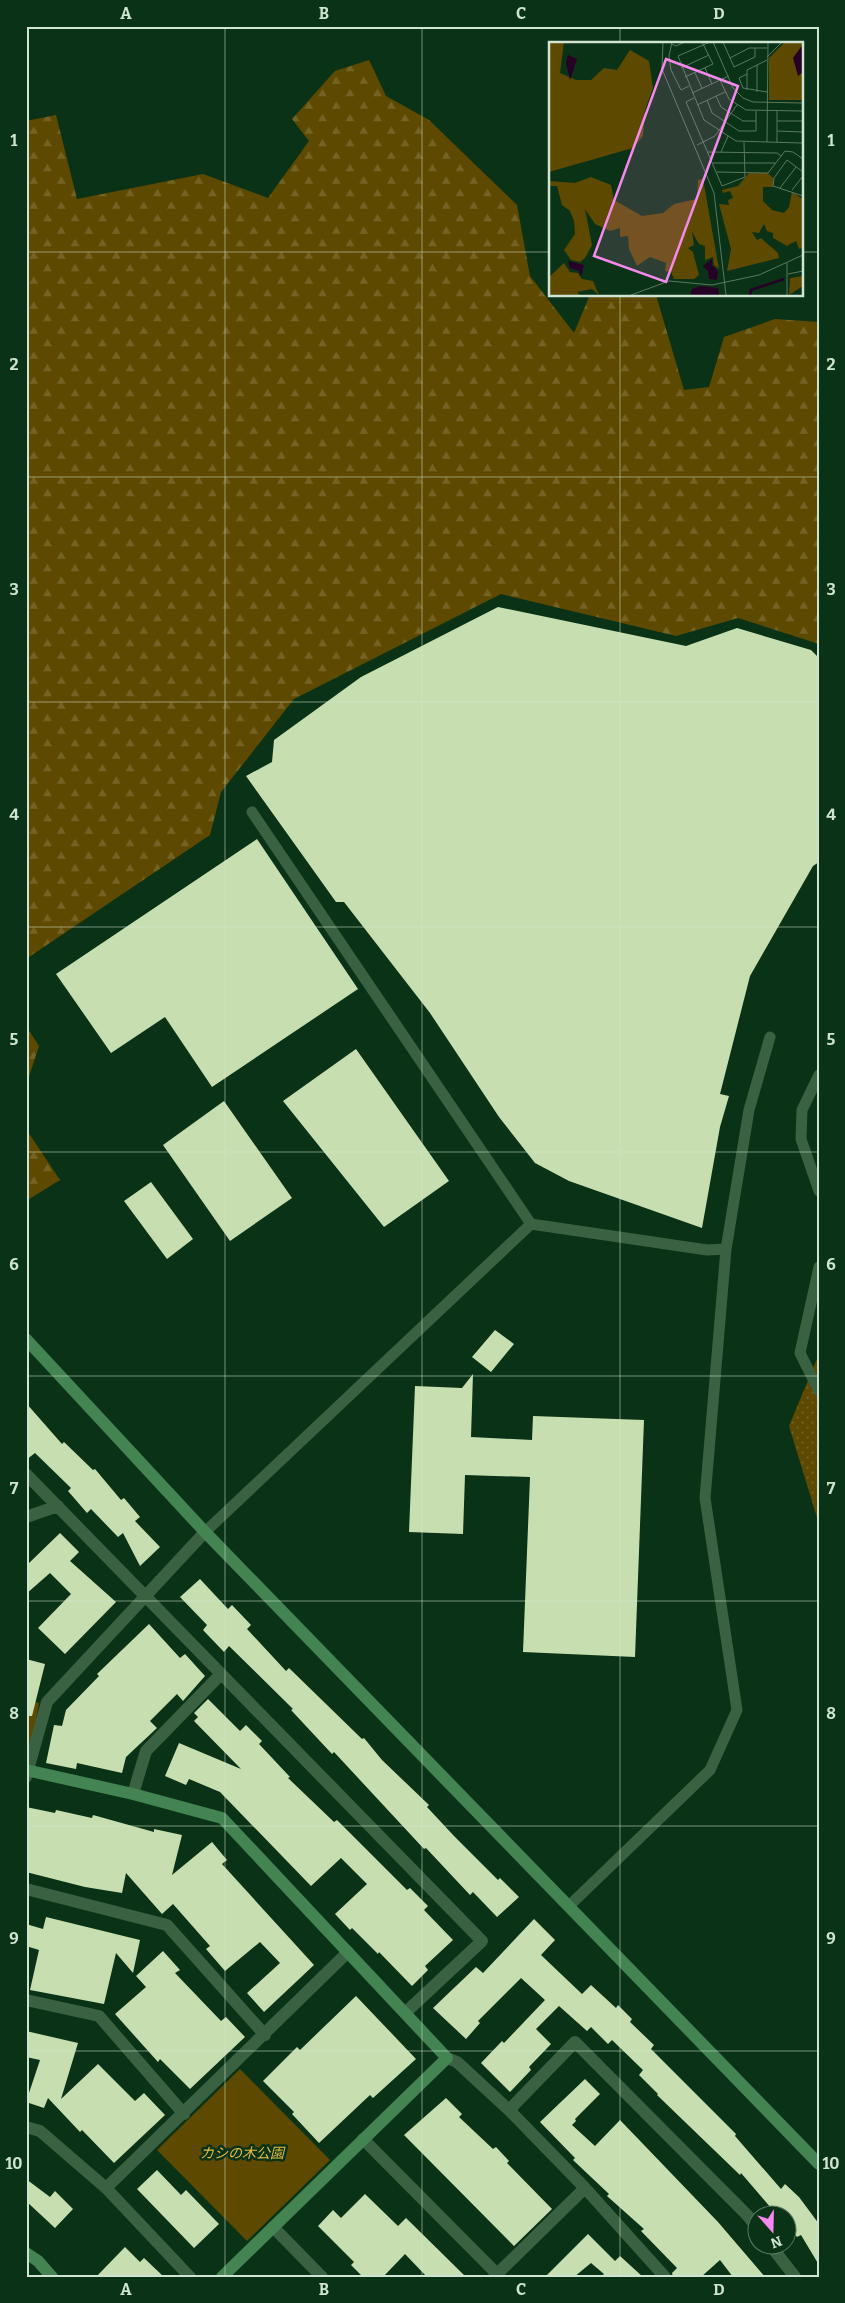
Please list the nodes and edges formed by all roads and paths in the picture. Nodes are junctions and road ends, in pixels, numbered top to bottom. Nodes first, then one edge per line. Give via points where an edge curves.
1 (252, 812) dead end
2 (770, 1037) dead end
3 (819, 1075) edge
4 (819, 1190) edge
5 (531, 1224) junction
6 (726, 1249) junction
7 (819, 1266) edge
8 (26, 1339) edge
9 (819, 1391) edge
10 (26, 1474) edge
11 (58, 1506) junction
12 (26, 1517) edge
13 (205, 1532) junction
14 (145, 1595) junction
15 (222, 1674) junction
16 (27, 1772) edge
17 (133, 1794) junction
18 (26, 1889) edge
19 (570, 1905) junction
20 (348, 1952) junction
21 (26, 2000) edge
22 (405, 2013) junction
23 (265, 2035) junction
24 (447, 2058) junction
25 (509, 2110) junction
26 (184, 2114) junction
27 (26, 2127) edge
28 (363, 2139) junction
29 (819, 2164) edge
30 (106, 2188) junction
31 (584, 2188) junction
32 (748, 2216) edge
33 (273, 2227) junction
34 (26, 2253) edge
35 (779, 2256) edge
36 (495, 2275) edge
37 (660, 2275) edge
38 (52, 2277) edge
39 (190, 2277) edge
40 (222, 2277) edge
41 (322, 2277) edge
42 (795, 2277) edge

1 - 5 lane
2 - 6 lane via 749,1110
3 - 4 lane via 802,1110 801,1139
5 - 6 lane via 707,1250
5 - 13 lane
6 - 19 lane via 705,1498 737,1710 710,1770
7 - 9 lane via 800,1353
8 - 13 street
10 - 11 street
11 - 12 street
11 - 14 street
13 - 14 street
13 - 19 street
14 - 15 street
14 - 16 street via 47,1702
15 - 17 street via 146,1751
15 - 22 street via 482,1941
16 - 17 street
17 - 20 street via 222,1818
18 - 23 street via 167,1925
19 - 29 street
20 - 22 street
20 - 23 street
21 - 26 street via 98,2016
22 - 24 street
23 - 26 street
24 - 25 street via 457,2062
24 - 28 street
25 - 31 street
25 - 32 street via 575,2042
26 - 30 street
27 - 30 street via 40,2131
28 - 33 street
28 - 36 street
30 - 39 street
31 - 36 street
31 - 37 street
33 - 40 street
33 - 41 street
34 - 38 street
35 - 42 street

